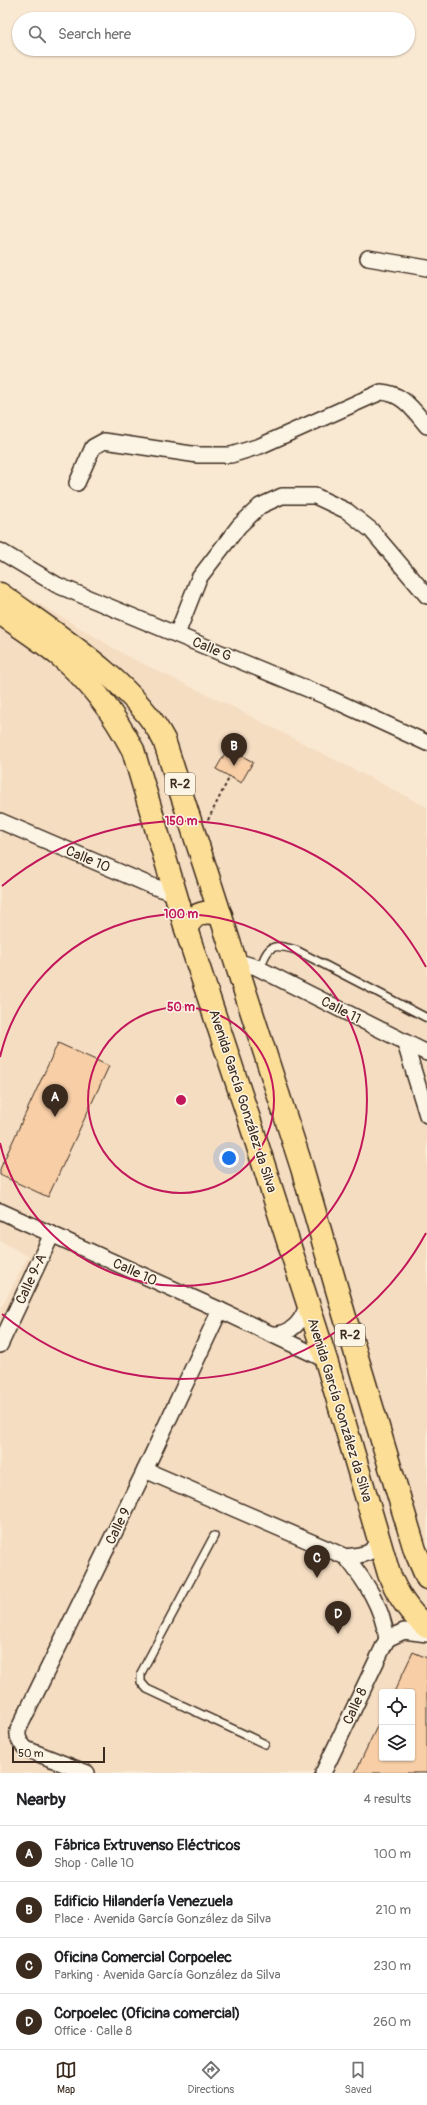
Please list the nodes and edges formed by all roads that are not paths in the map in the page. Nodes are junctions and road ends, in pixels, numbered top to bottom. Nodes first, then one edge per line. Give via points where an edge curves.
1 (368, 258) dead end
2 (427, 268) edge
3 (427, 426) edge
4 (77, 483) dead end
5 (0, 551) edge
6 (0, 594) edge
7 (427, 596) edge
8 (0, 613) edge
9 (177, 634) junction
10 (427, 743) edge
11 (0, 821) edge
12 (211, 882) junction
13 (177, 894) junction
14 (221, 915) junction
15 (186, 929) junction
16 (248, 969) junction
17 (427, 1018) edge
18 (405, 1043) junction
19 (427, 1053) edge
20 (427, 1115) edge
21 (0, 1211) edge
22 (52, 1234) junction
23 (308, 1302) junction
24 (220, 1310) junction
25 (270, 1334) junction
26 (0, 1346) edge
27 (326, 1360) junction
28 (145, 1470) junction
29 (377, 1532) junction
30 (214, 1536) dead end
31 (346, 1557) junction
32 (427, 1578) edge
33 (427, 1627) edge
34 (427, 1634) edge
35 (387, 1639) junction
36 (265, 1744) dead end
37 (87, 1773) edge
38 (323, 1773) edge

1 - 2 street
3 - 4 street via 403,398 381,392 260,446 231,455 198,455 104,441 93,447
5 - 9 street, Calle G via 57,585
6 - 12 main road, R-2 via 106,673 147,713 169,750
7 - 9 street via 371,530 347,511 314,496 282,496 260,506 239,526 199,578
8 - 13 main road, Avenida García González da Silva / R-2 via 76,670 119,723 133,750
9 - 10 street, Calle G via 327,697
11 - 13 street, Calle 10 via 152,886
12 - 13 main road via 204,899 184,899
12 - 14 main road, R-2
13 - 15 main road, Avenida García González da Silva / R-2
14 - 15 main road via 211,912 199,913
14 - 16 main road, R-2
15 - 23 main road, Avenida García González da Silva / R-2
16 - 17 lane via 272,947 279,945 296,950
16 - 18 street, Calle 11
16 - 32 main road, R-2 via 344,1314 416,1550
18 - 19 street, Calle 11
18 - 20 street
21 - 22 street, Calle 10
22 - 24 street, Calle 10
22 - 26 street, Calle 9-A
23 - 25 street via 305,1312 294,1326 283,1333
23 - 27 main road, Avenida García González da Silva / R-2
24 - 25 street, Calle 10
24 - 28 street, Calle 9
25 - 27 street, Calle 10
27 - 29 main road, Avenida García González da Silva / R-2
28 - 31 street
28 - 37 street, Calle 9 via 17,1736 26,1749
29 - 31 street via 377,1543 373,1550
29 - 33 main road, Avenida García González da Silva / R-2 via 396,1591 415,1618
30 - 36 lane via 140,1673 140,1682 147,1688
31 - 35 street via 364,1580 378,1605
34 - 35 street via 404,1631
35 - 38 street, Calle 8

